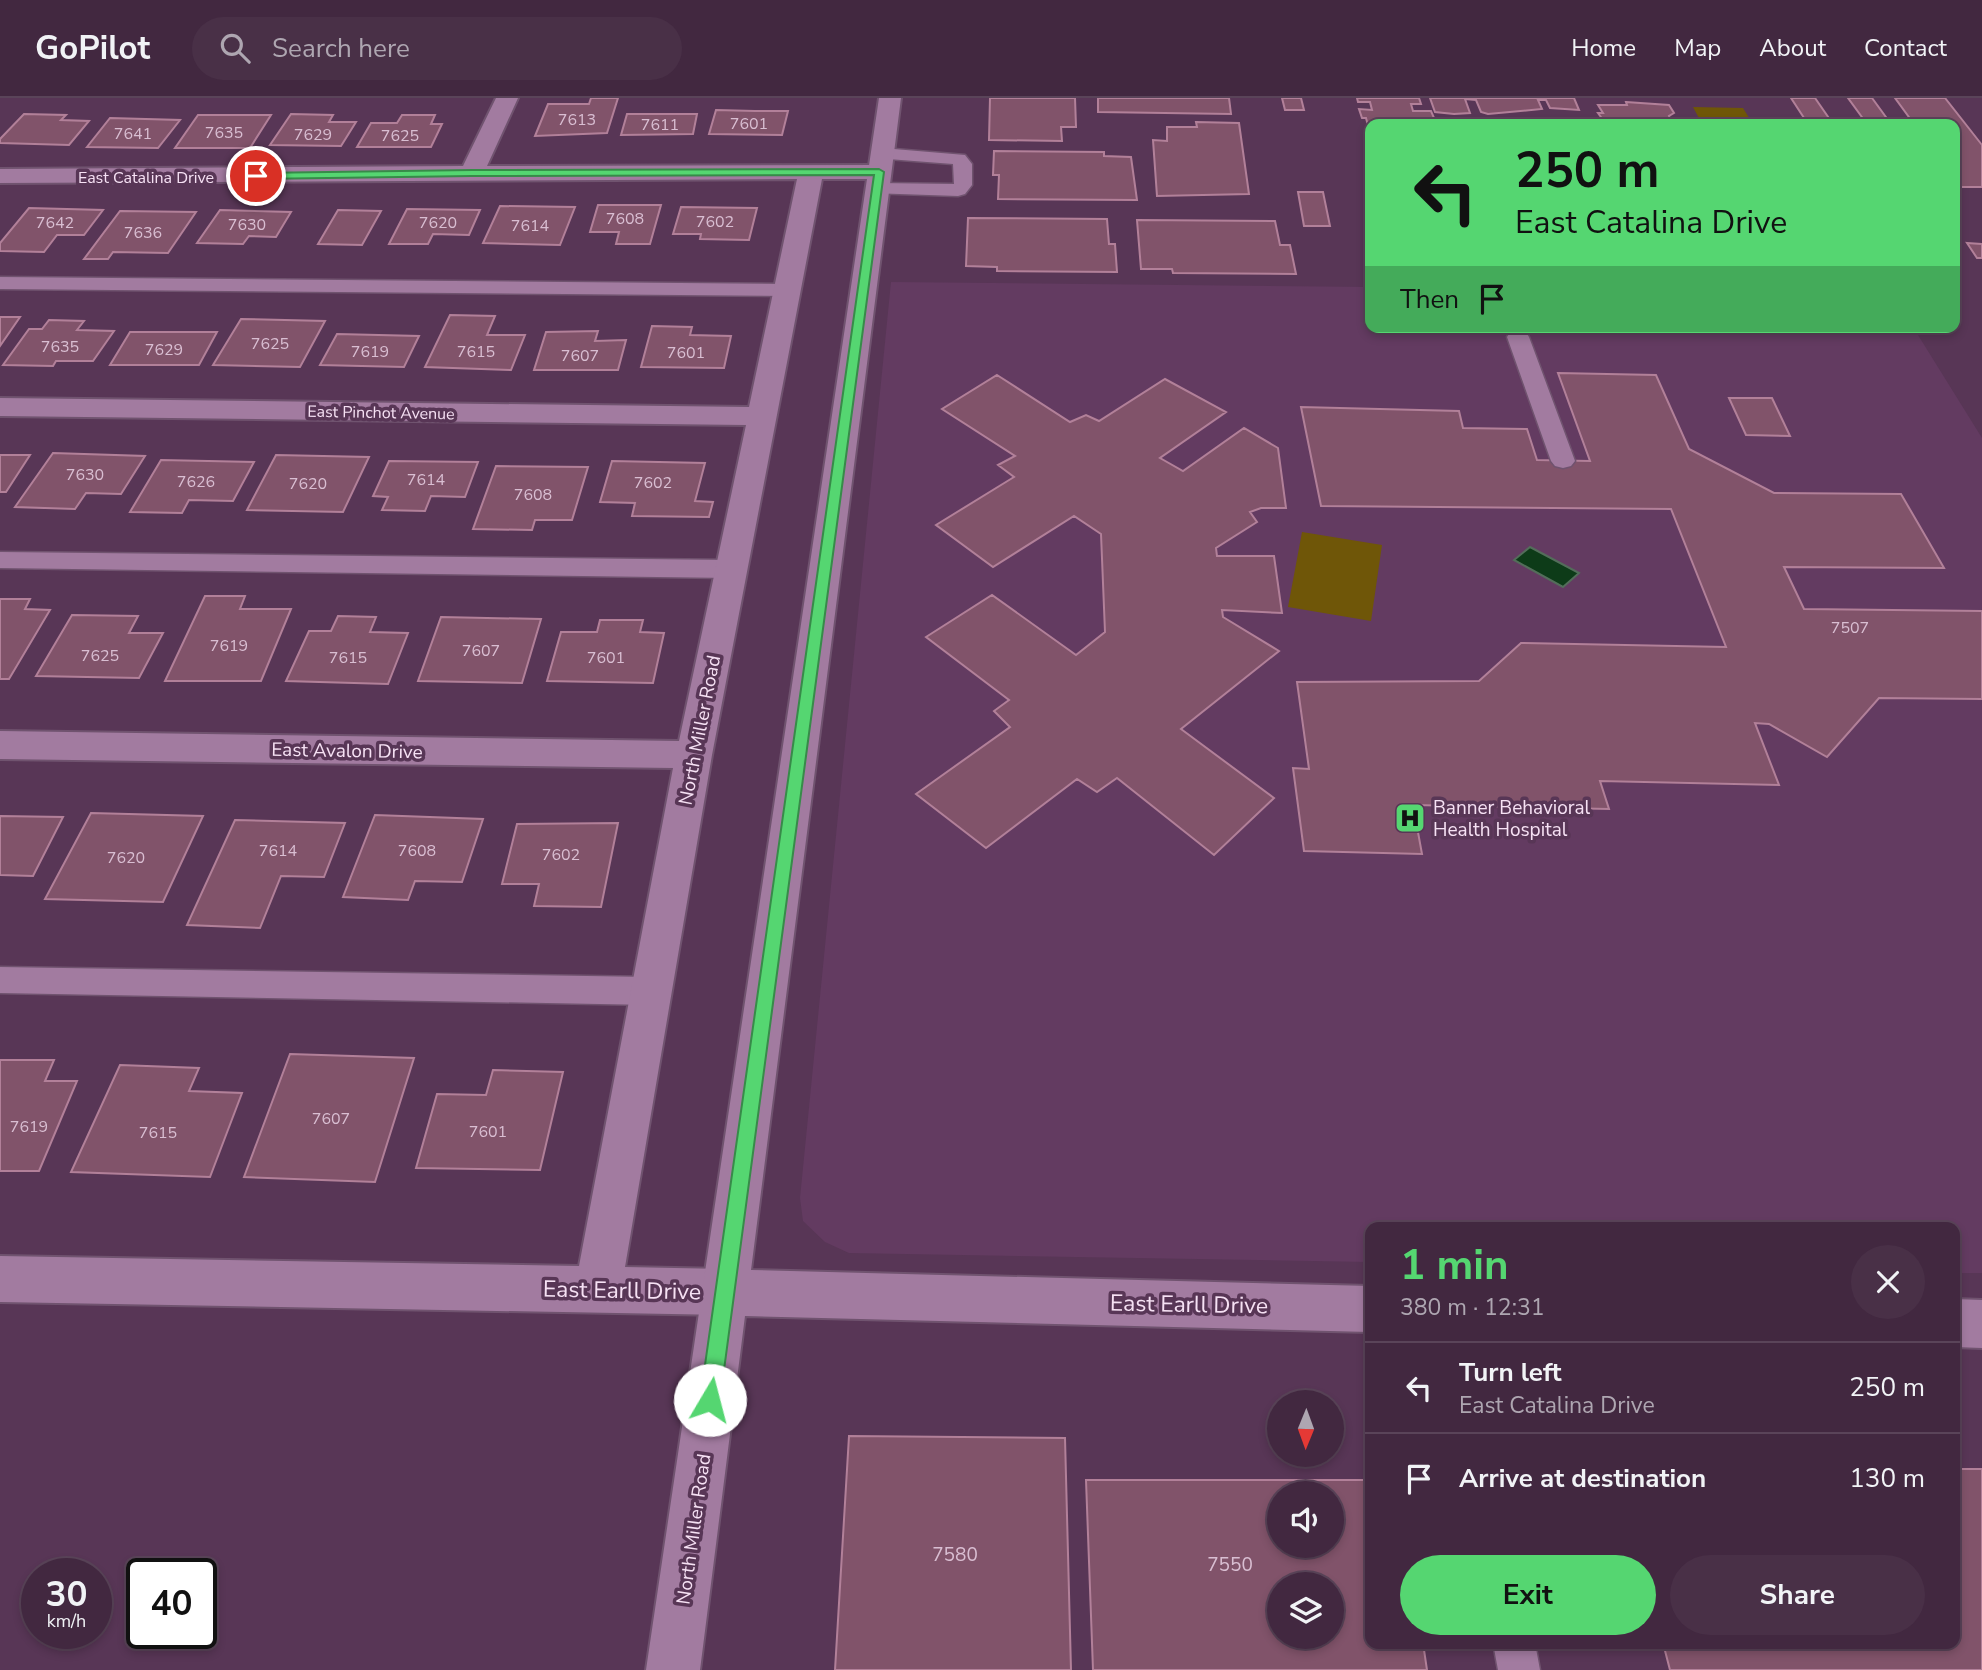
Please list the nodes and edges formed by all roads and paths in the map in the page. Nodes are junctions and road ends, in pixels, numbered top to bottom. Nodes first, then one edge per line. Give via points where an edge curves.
1 (507, 98) edge
2 (890, 98) edge
3 (811, 172) junction
4 (880, 172) junction
5 (472, 173) junction
6 (0, 176) edge
7 (0, 283) edge
8 (787, 290) junction
9 (1518, 337) dead end
10 (0, 407) edge
11 (762, 416) junction
12 (1563, 461) dead end
13 (0, 560) edge
14 (731, 569) junction
15 (0, 745) edge
16 (694, 755) junction
17 (0, 980) edge
18 (651, 991) junction
19 (0, 1279) edge
20 (598, 1289) junction
21 (725, 1292) junction
22 (1365, 1309) edge
23 (1960, 1323) edge
24 (1982, 1324) edge
25 (1515, 1649) edge
26 (673, 1670) edge
27 (1519, 1670) edge

1 - 5 street
2 - 4 street, North Miller Road
3 - 4 street, East Catalina Drive
3 - 5 street, East Catalina Drive
3 - 8 street, North Miller Road
4 - 4 lane via 958,159 963,164 963,185 958,190
4 - 21 street, North Miller Road
5 - 6 street, East Catalina Drive
7 - 8 lane
8 - 11 street, North Miller Road
9 - 12 lane
10 - 11 street, East Pinchot Avenue
11 - 14 street, North Miller Road
13 - 14 lane
14 - 16 street, North Miller Road
15 - 16 street, East Avalon Drive
16 - 18 street, North Miller Road
17 - 18 lane
18 - 20 street, North Miller Road
19 - 20 street, East Earll Drive
20 - 21 street, East Earll Drive
21 - 22 street, East Earll Drive
21 - 26 street, North Miller Road
23 - 24 street
25 - 27 lane

